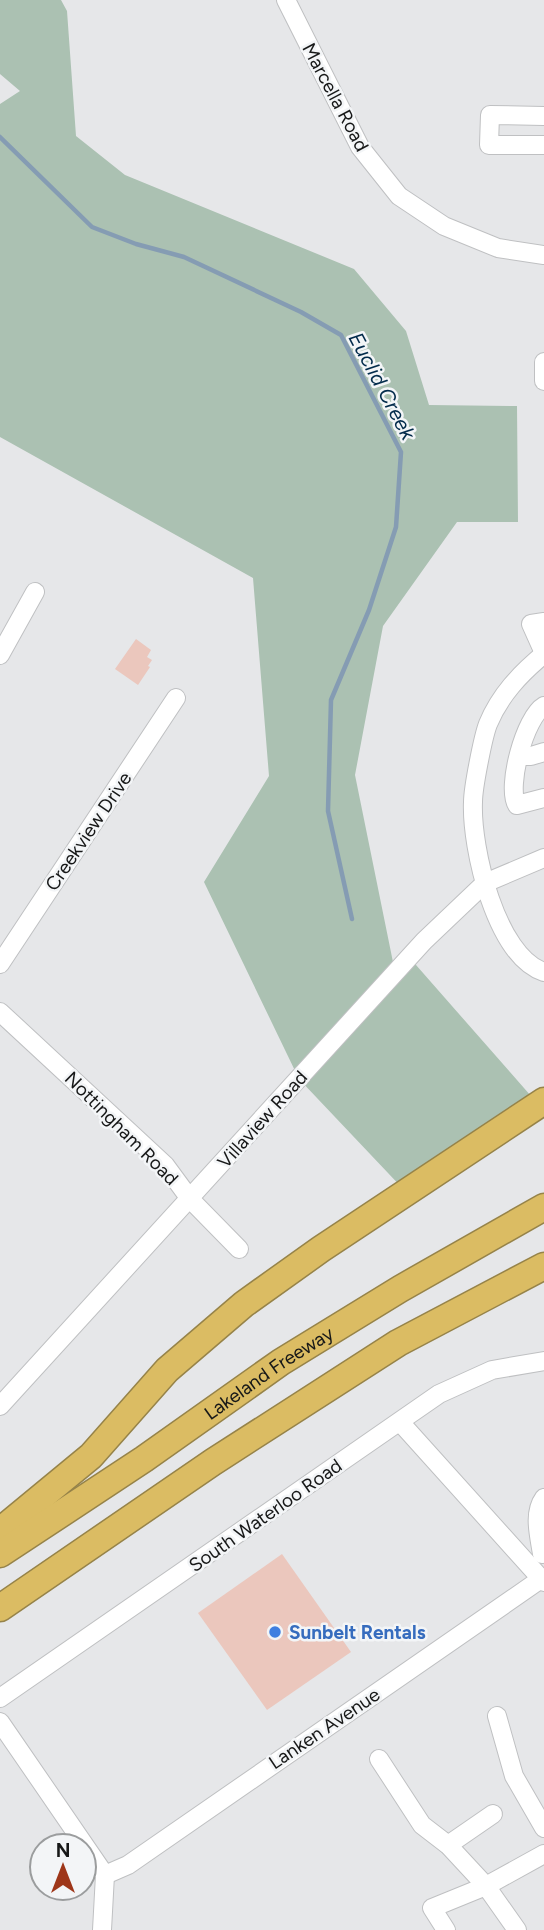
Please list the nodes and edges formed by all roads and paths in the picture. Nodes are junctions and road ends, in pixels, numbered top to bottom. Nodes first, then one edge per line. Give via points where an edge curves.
1 (286, 0) edge
2 (544, 116) edge
3 (544, 145) edge
4 (544, 255) edge
5 (544, 362) edge
6 (544, 381) edge
7 (35, 592) dead end
8 (544, 622) edge
9 (544, 653) edge
10 (0, 655) edge
11 (176, 698) dead end
12 (544, 706) edge
13 (544, 752) edge
14 (519, 756) junction
15 (544, 799) edge
16 (543, 859) edge
17 (485, 883) junction
18 (0, 964) edge
19 (544, 972) edge
20 (0, 1012) edge
21 (544, 1101) edge
22 (190, 1199) junction
23 (544, 1207) edge
24 (239, 1249) dead end
25 (544, 1266) edge
26 (544, 1364) edge
27 (0, 1406) edge
28 (400, 1422) junction
29 (544, 1498) edge
30 (0, 1531) edge
31 (543, 1553) edge
32 (0, 1554) edge
33 (523, 1559) junction
34 (543, 1580) edge
35 (0, 1608) edge
36 (0, 1698) edge
37 (497, 1716) dead end
38 (0, 1723) edge
39 (379, 1759) dead end
40 (493, 1814) dead end
41 (544, 1828) edge
42 (448, 1845) junction
43 (544, 1854) edge
44 (105, 1875) junction
45 (485, 1886) junction
46 (99, 1928) edge
47 (446, 1930) edge
48 (517, 1930) edge

1 - 4 street, Marcella Road via 360,147 399,196 444,226 498,248
2 - 3 street via 490,115 489,145
5 - 6 street
7 - 10 street
8 - 9 street via 531,624
9 - 17 street via 502,696 487,726 473,802
11 - 18 street, Creekview Drive
12 - 14 street via 524,734
13 - 14 street
14 - 15 street via 515,803
16 - 17 street, Villaview Road
17 - 19 street via 511,944 535,969
17 - 22 street, Villaview Road via 424,941
20 - 22 street, Nottingham Road via 165,1165
21 - 30 highway via 244,1304 167,1370 90,1456
22 - 24 street, Nottingham Road
22 - 27 street, Villaview Road
23 - 32 highway, Lakeland Freeway via 281,1362 144,1460
25 - 35 highway via 387,1350
26 - 28 street, South Waterloo Road via 492,1370 439,1394
28 - 33 street
28 - 36 street, South Waterloo Road
29 - 31 street via 537,1524
31 - 33 street
33 - 34 street
34 - 44 street, Lanken Avenue via 128,1864
37 - 41 street via 514,1776
38 - 44 street
39 - 42 street via 422,1825
40 - 42 street
42 - 45 street
43 - 45 street
44 - 46 street
45 - 47 street via 432,1908
45 - 48 street

